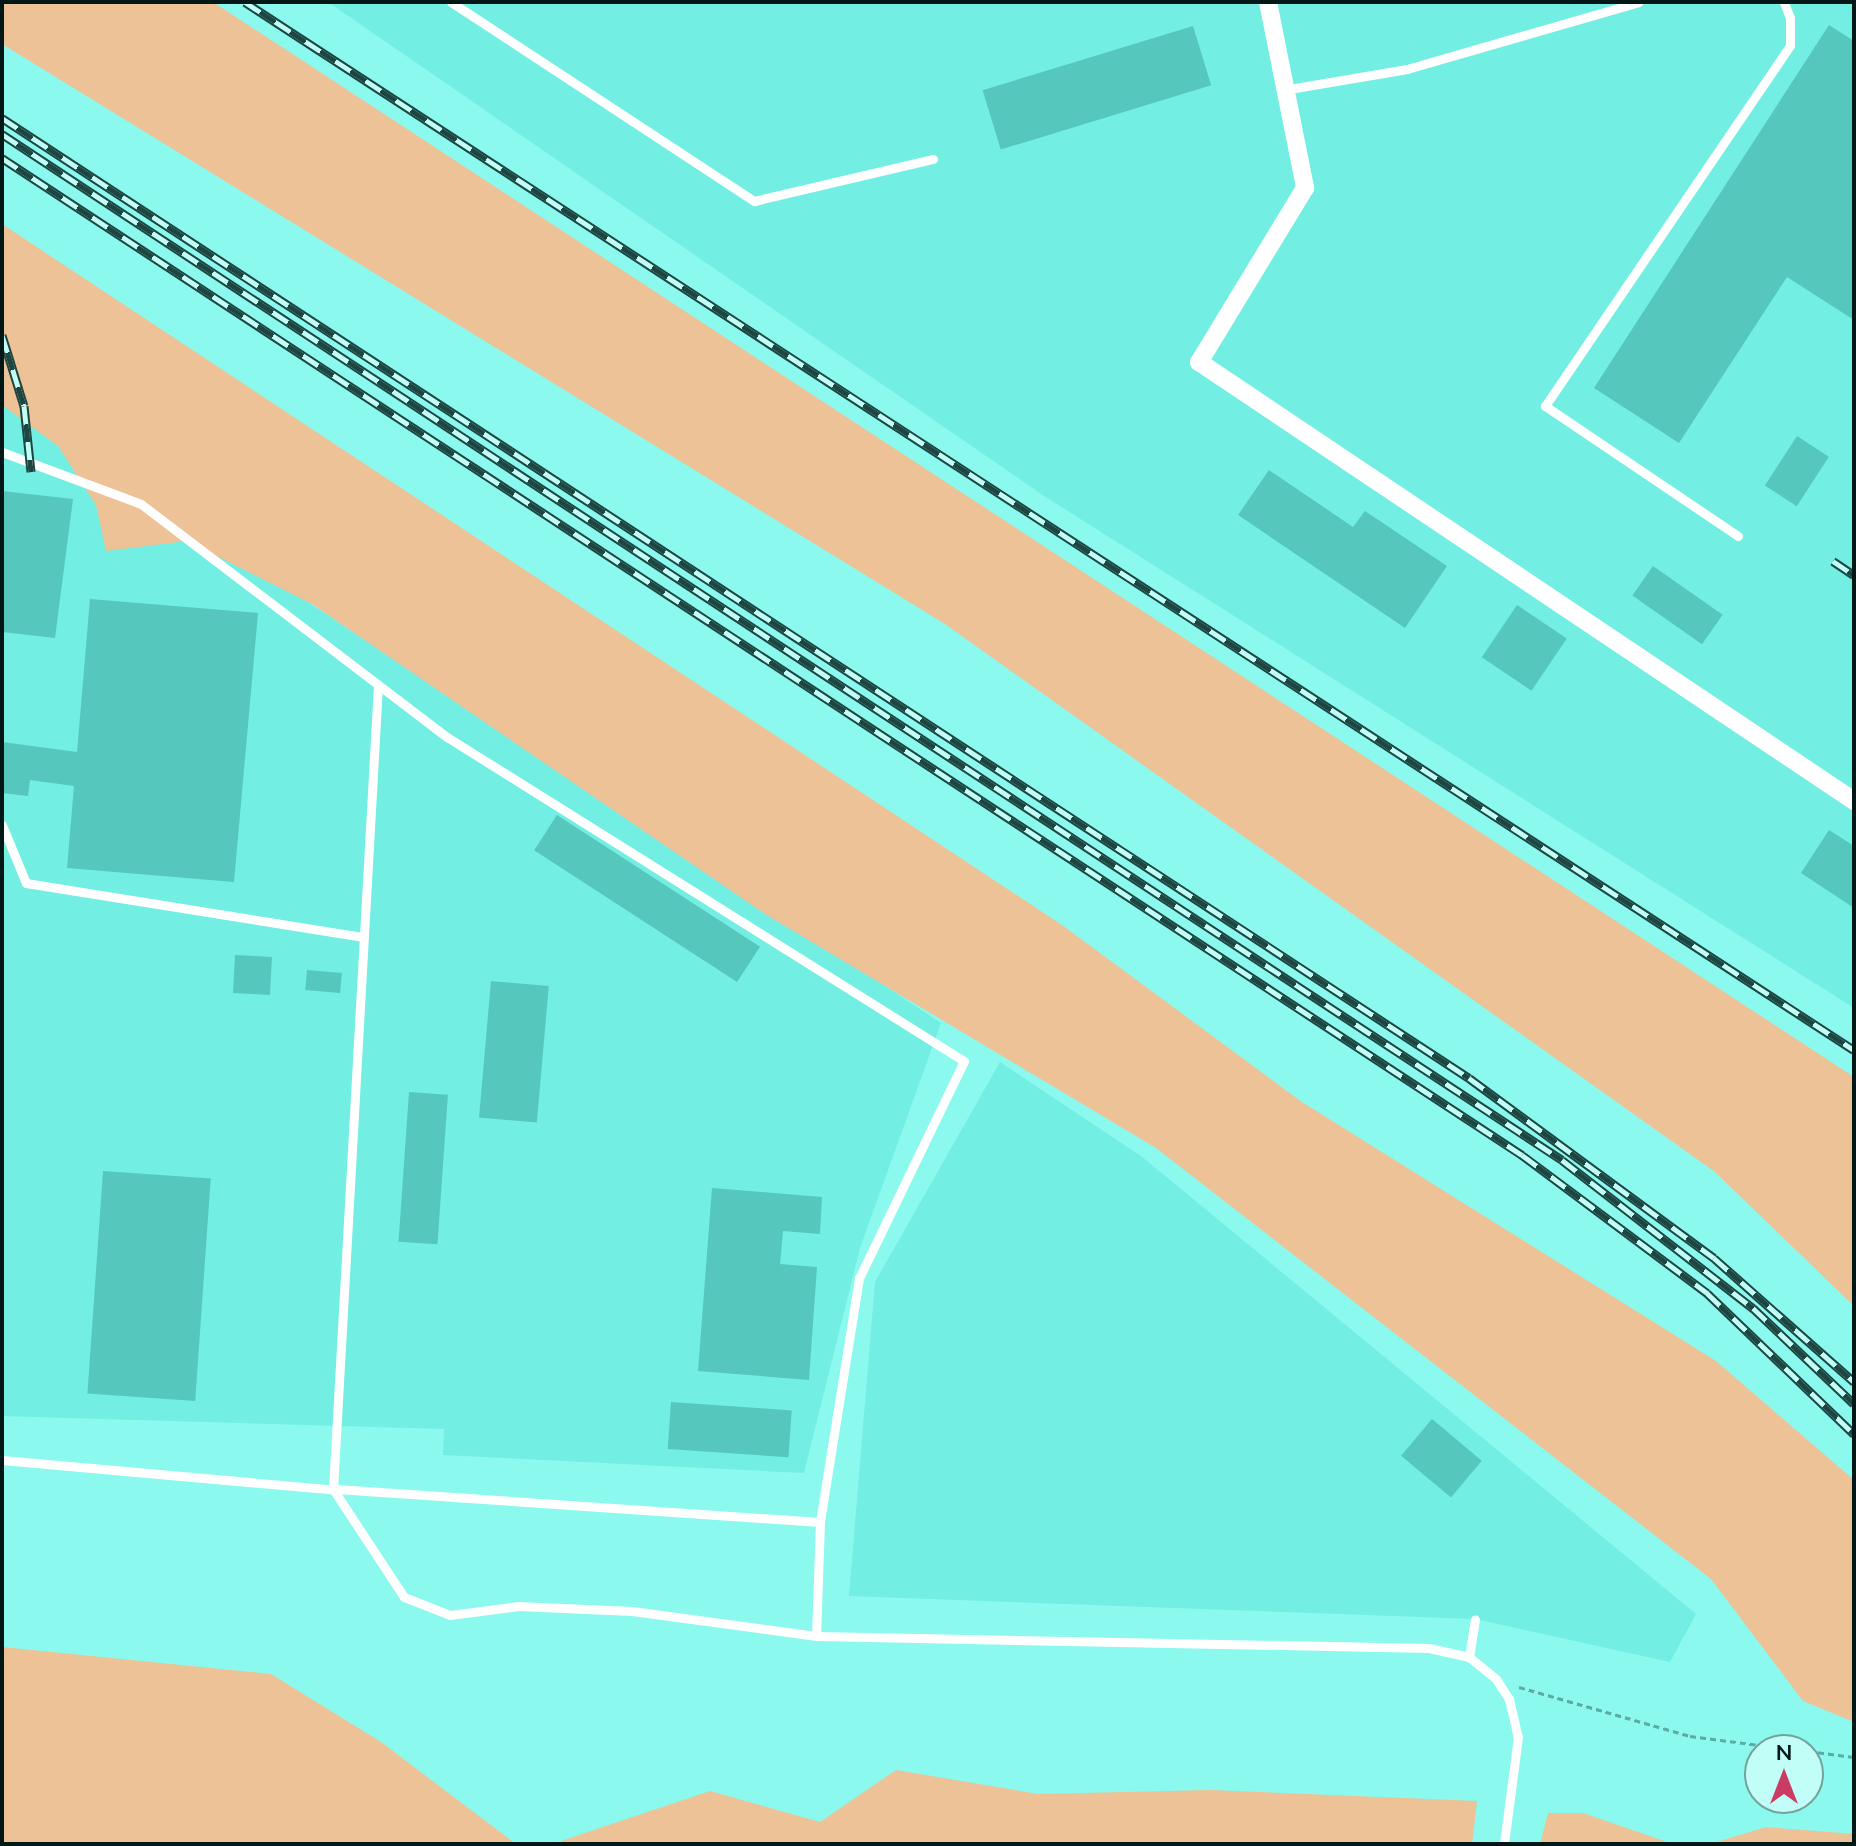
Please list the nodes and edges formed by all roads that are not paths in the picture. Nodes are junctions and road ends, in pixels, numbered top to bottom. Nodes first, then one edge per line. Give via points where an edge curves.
1 (451, 2) edge
2 (1268, 2) edge
3 (1639, 2) edge
4 (1784, 2) edge
5 (1289, 89) junction
6 (933, 159) dead end
7 (2, 452) edge
8 (1738, 536) dead end
9 (378, 685) junction
10 (1854, 801) edge
11 (2, 825) edge
12 (364, 937) junction
13 (2, 1460) edge
14 (333, 1489) junction
15 (349, 1491) dead end
16 (820, 1522) junction
17 (1475, 1619) dead end
18 (816, 1636) junction
19 (1469, 1657) junction
20 (1504, 1844) edge

1 - 6 lane via 754,201
2 - 5 street
3 - 5 lane via 1407,69
4 - 8 lane via 1790,45 1545,406
5 - 10 street via 1305,188 1199,362
7 - 9 lane via 141,504
9 - 12 lane
9 - 16 lane via 447,737 964,1061 859,1278
11 - 12 lane via 26,883
12 - 14 lane
13 - 14 lane
14 - 15 lane
14 - 16 lane
14 - 18 lane via 404,1597 450,1615 518,1606 632,1611
16 - 18 lane
17 - 19 lane
18 - 19 lane via 1429,1648
19 - 20 lane via 1496,1679 1509,1699 1518,1737

